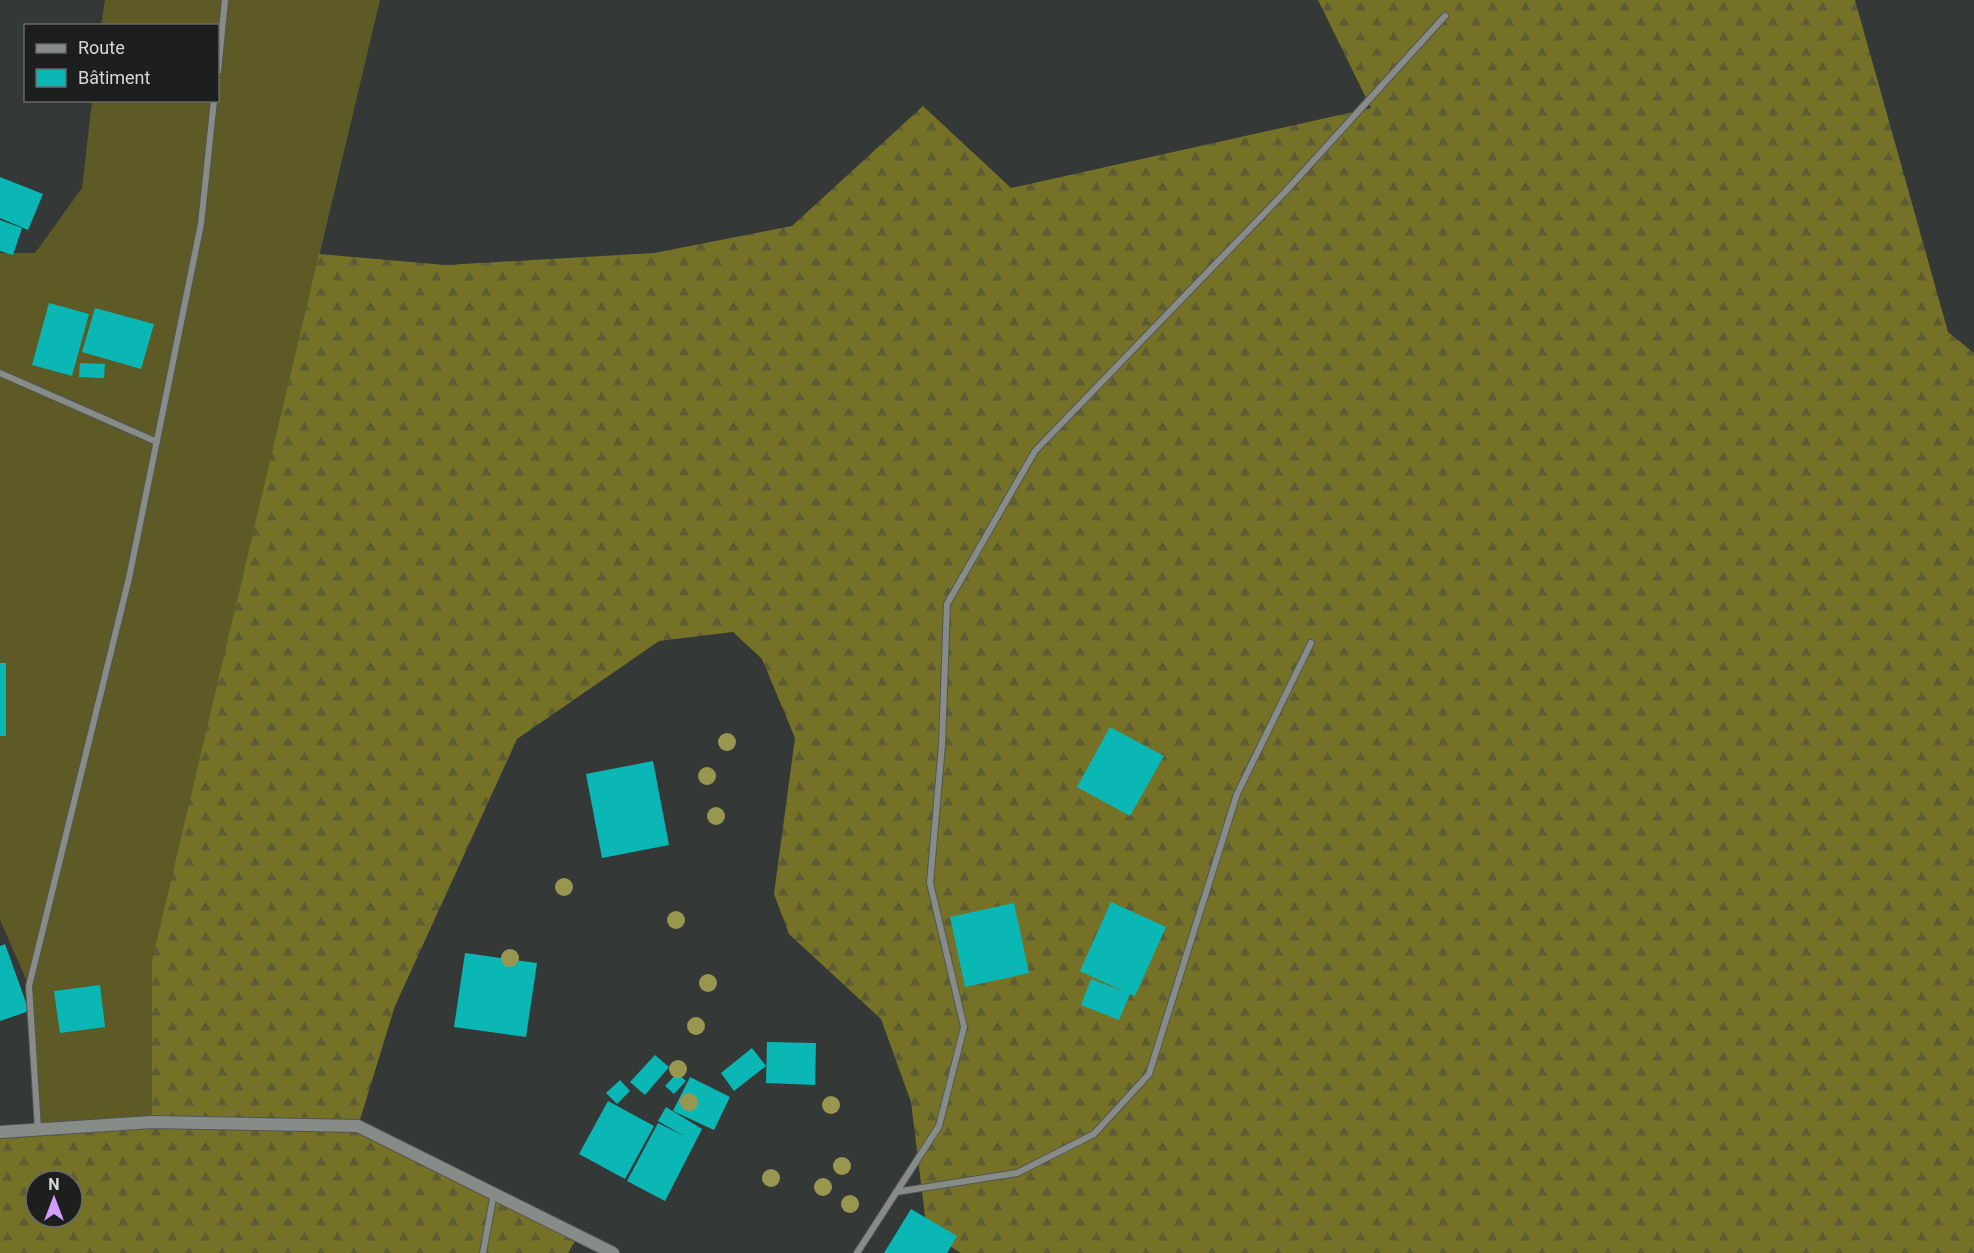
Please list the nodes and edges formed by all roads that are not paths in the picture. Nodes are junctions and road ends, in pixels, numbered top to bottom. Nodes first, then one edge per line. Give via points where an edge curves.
1 (225, 0) edge
2 (1445, 16) dead end
3 (219, 61) edge
4 (214, 102) edge
5 (0, 373) edge
6 (157, 442) junction
7 (1311, 643) dead end
8 (38, 1130) junction
9 (0, 1132) edge
10 (494, 1192) junction
11 (896, 1192) junction
12 (483, 1253) edge
13 (613, 1253) edge
14 (857, 1253) edge

1 - 3 street
2 - 11 street via 1285,192 1035,451 947,604 942,745 930,883 964,1027 939,1126
4 - 6 street via 201,224
5 - 6 street
6 - 8 street via 129,578 29,986
7 - 11 street via 1237,794 1149,1074 1094,1134 1017,1173
8 - 9 street
8 - 10 street via 152,1122 358,1126
10 - 12 street
10 - 13 street
11 - 14 street

